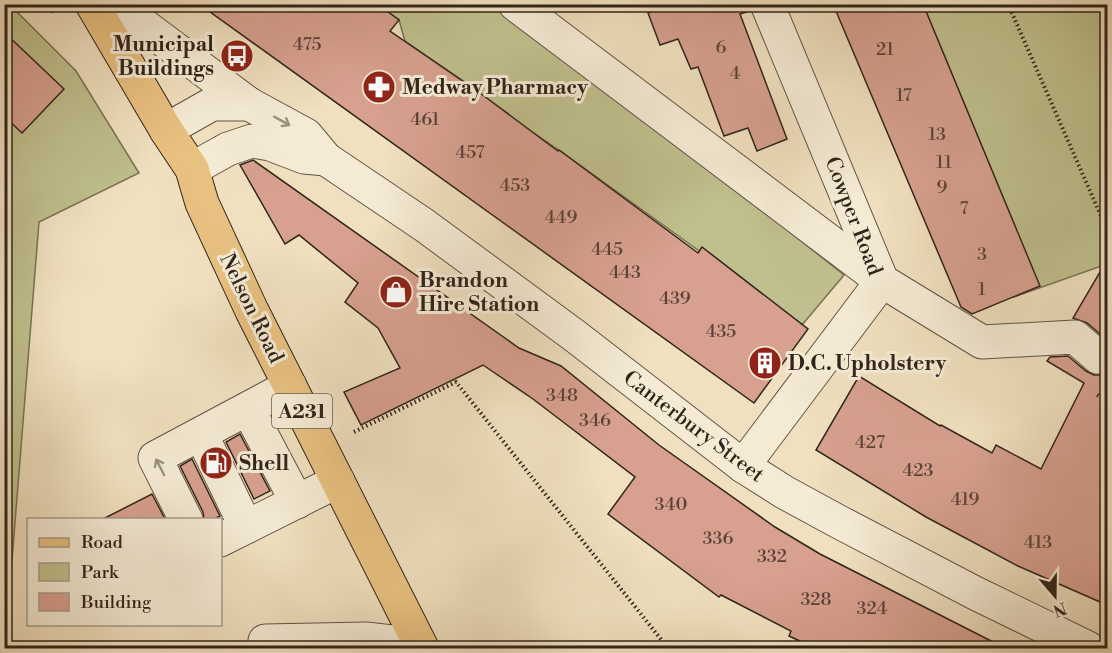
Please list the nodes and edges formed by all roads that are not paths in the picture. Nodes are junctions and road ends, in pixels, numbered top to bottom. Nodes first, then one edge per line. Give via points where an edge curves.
1 (92, 4) edge
2 (113, 4) edge
3 (515, 4) edge
4 (767, 4) edge
5 (249, 104) junction
6 (166, 130) junction
7 (327, 159) junction
8 (192, 169) junction
9 (882, 280) junction
10 (1098, 357) dead end
11 (290, 386) junction
12 (248, 409) junction
13 (201, 434) junction
14 (743, 466) junction
15 (338, 482) junction
16 (297, 502) junction
17 (185, 518) edge
18 (233, 534) edge
19 (265, 641) dead end
20 (404, 642) edge
21 (1088, 648) edge

1 - 6 main road, Nelson Road / A231
2 - 5 street, Canterbury Street
3 - 9 street
4 - 9 street, Cowper Road
5 - 6 street, Canterbury Street via 212,104
5 -> 7 street, Canterbury Street via 306,135
6 - 8 main road, Nelson Road / A231
7 - 8 street, Canterbury Street via 304,157 252,141
7 - 14 street, Canterbury Street via 500,280
8 - 11 main road, Nelson Road / A231 via 219,241
9 - 10 street via 982,342 1075,337
9 - 14 street, Cowper Road
11 - 12 street
11 - 15 main road, Nelson Road / A231
12 - 13 street
12 - 16 street
17 -> 13 street via 155,458
13 - 18 street
14 - 21 street, Canterbury Street via 822,513
15 - 16 street
15 - 20 main road, Nelson Road / A231
16 - 18 street
19 - 20 street

